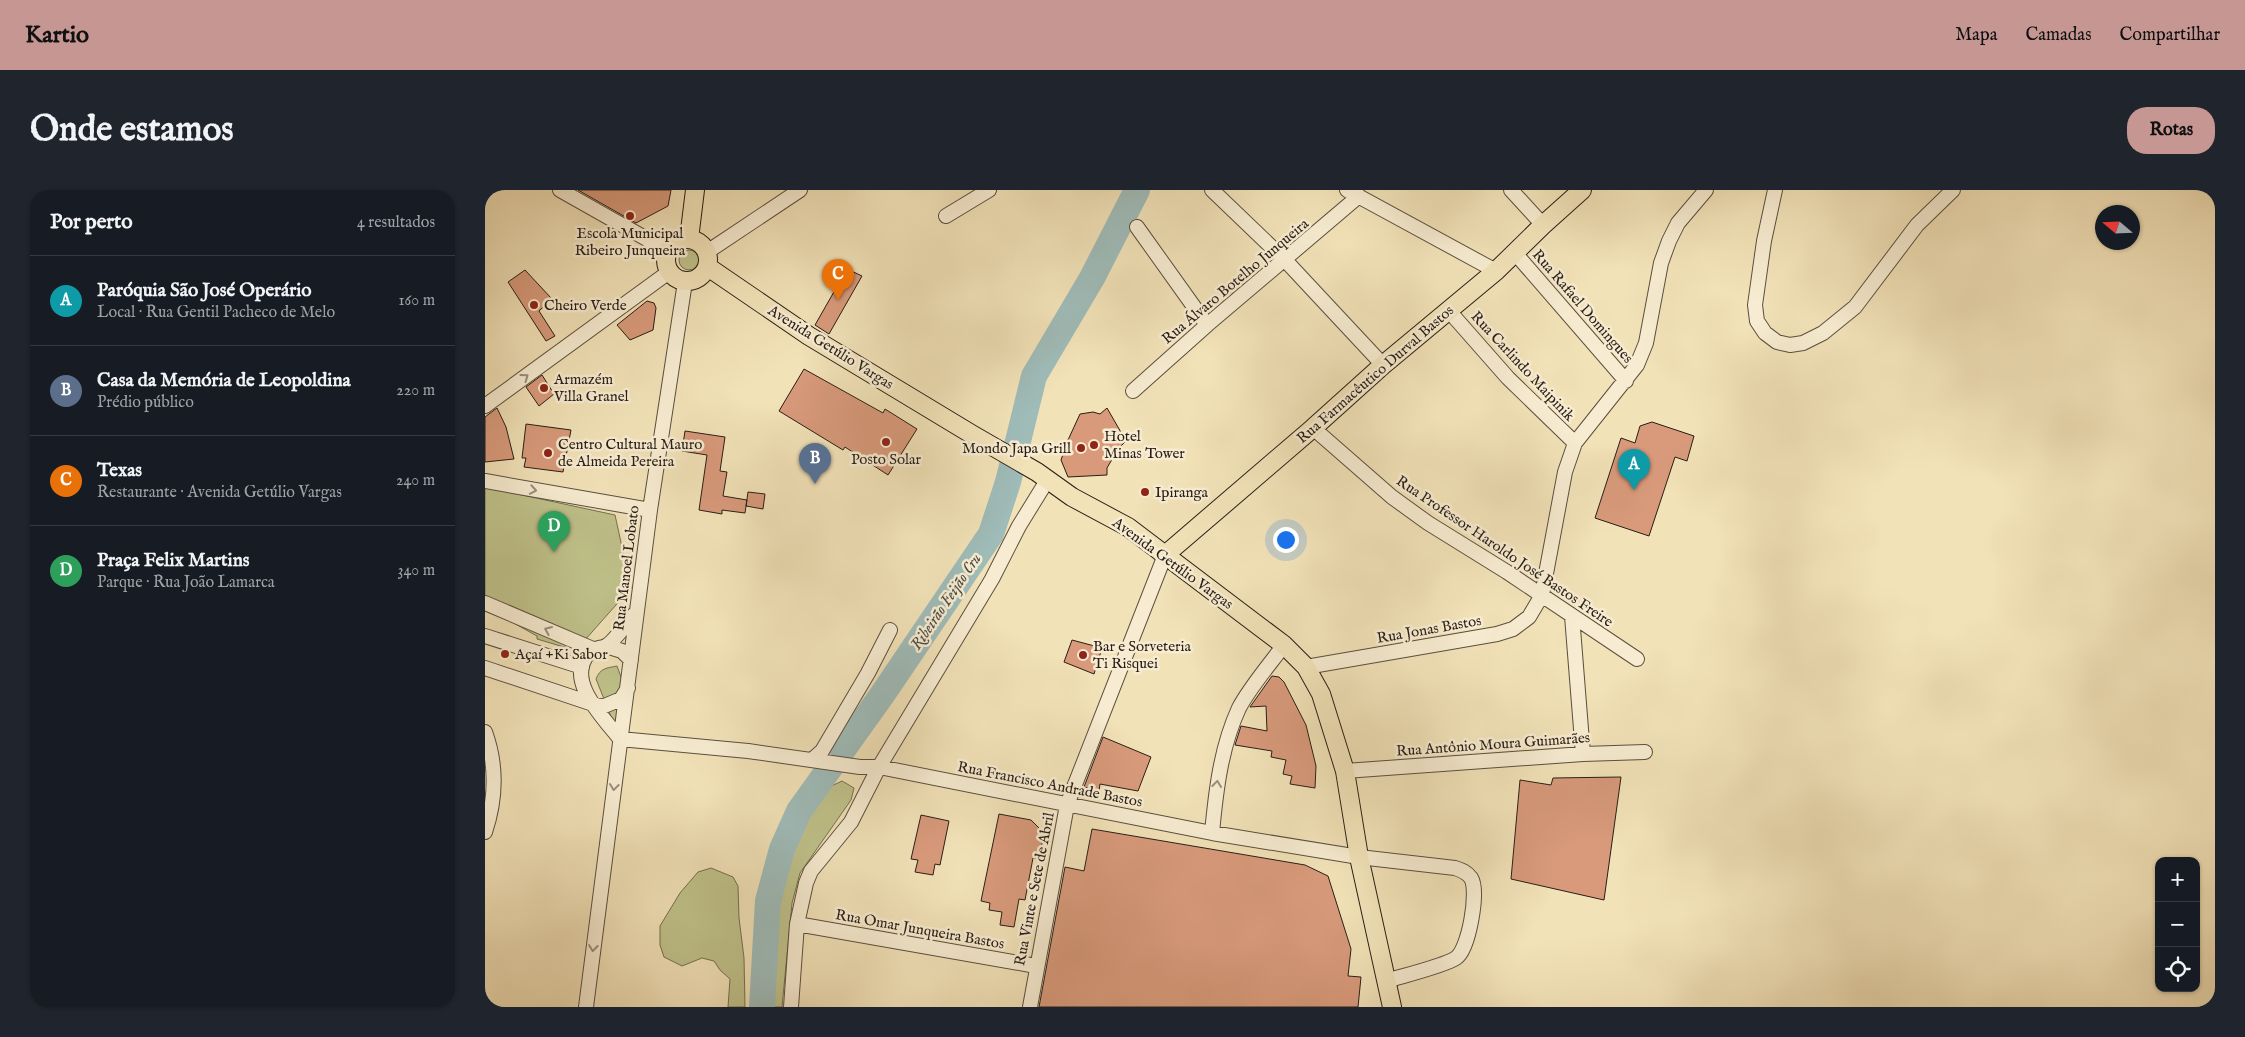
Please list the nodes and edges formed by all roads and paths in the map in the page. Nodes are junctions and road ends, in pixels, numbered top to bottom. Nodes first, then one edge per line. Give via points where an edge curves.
1 (560, 190) edge
2 (695, 190) edge
3 (800, 190) edge
4 (989, 190) edge
5 (1212, 190) edge
6 (1511, 190) edge
7 (1582, 190) edge
8 (1706, 190) edge
9 (1775, 190) edge
10 (1953, 190) edge
11 (1353, 193) edge
12 (946, 216) dead end
13 (1543, 225) junction
14 (1137, 227) dead end
15 (689, 239) junction
16 (668, 251) junction
17 (1515, 253) junction
18 (708, 260) junction
19 (1285, 260) junction
20 (1496, 271) junction
21 (669, 272) junction
22 (685, 282) junction
23 (1449, 311) junction
24 (1207, 325) junction
25 (1383, 364) junction
26 (1626, 381) junction
27 (1133, 391) dead end
28 (485, 406) edge
29 (1313, 428) junction
30 (1575, 443) junction
31 (1042, 475) junction
32 (485, 481) edge
33 (650, 510) junction
34 (1165, 555) junction
35 (1542, 595) junction
36 (485, 603) edge
37 (637, 611) junction
38 (1572, 616) junction
39 (890, 630) dead end
40 (485, 636) edge
41 (1284, 645) junction
42 (607, 646) junction
43 (593, 649) junction
44 (1637, 659) dead end
45 (631, 660) junction
46 (582, 667) junction
47 (1306, 667) junction
48 (485, 668) edge
49 (628, 687) junction
50 (591, 702) junction
51 (486, 738) edge
52 (620, 739) junction
53 (1645, 752) dead end
54 (1583, 754) junction
55 (817, 761) junction
56 (879, 767) junction
57 (1345, 771) junction
58 (1067, 804) junction
59 (485, 832) edge
60 (1212, 833) junction
61 (1359, 857) junction
62 (797, 924) junction
63 (1036, 966) junction
64 (1386, 981) junction
65 (586, 1007) edge
66 (791, 1007) edge
67 (1030, 1007) edge
68 (1392, 1007) edge

1 - 16 street
2 - 15 main road
3 - 18 street
4 - 12 street
5 - 19 street
6 - 13 street
7 - 13 main road, Rua Farmacêutico Durval Bastos
8 - 26 street via 1678,223 1669,241 1661,263 1646,343
9 - 10 street via 1763,241 1755,304 1757,321 1765,333 1790,346 1823,333 1855,307 1917,224
11 - 19 street, Rua Álvaro Botelho Junqueira
11 - 20 street
13 - 17 main road, Rua Farmacêutico Durval Bastos
14 - 24 street
15 - 16 main road via 679,240
15 - 18 main road via 700,242
16 - 21 main road via 666,262
17 - 20 main road, Rua Farmacêutico Durval Bastos
17 - 26 street, Rua Rafael Domingues
18 - 22 main road via 699,278
18 - 31 main road, Avenida Getúlio Vargas via 809,336
19 - 24 street, Rua Álvaro Botelho Junqueira
19 - 25 street
20 - 23 main road, Rua Farmacêutico Durval Bastos
21 - 22 main road
28 -> 21 street
22 - 33 street, Rua Manoel Lobato
23 - 25 main road, Rua Farmacêutico Durval Bastos
23 - 30 street, Rua Carlindo Maipinik via 1508,378
24 - 27 street, Rua Álvaro Botelho Junqueira
25 - 29 main road, Rua Farmacêutico Durval Bastos
26 - 30 street
29 - 34 main road, Rua Farmacêutico Durval Bastos
29 - 35 street, Rua Professor Haroldo José Bastos Freire via 1392,497
30 - 35 street, Rua Jonas Bastos via 1565,472
31 - 34 main road, Avenida Getúlio Vargas via 1072,497 1128,527
31 - 56 street via 992,579
32 -> 33 street
33 - 37 street, Rua Manoel Lobato
34 - 41 main road, Avenida Getúlio Vargas
34 - 58 street, Rua Vinte e Sete de Abril
35 - 38 street, Rua Professor Haroldo José Bastos Freire
35 - 47 street, Rua Jonas Bastos via 1529,617 1513,629 1497,634
43 -> 36 street
37 - 42 street
37 - 45 street, Rua Manoel Lobato
38 - 44 street, Rua Professor Haroldo José Bastos Freire
38 - 54 street
39 - 55 street
40 - 46 street
41 - 47 main road, Avenida Getúlio Vargas
60 -> 41 street via 1218,774 1240,707
42 - 43 street
42 - 45 street via 622,651
43 - 46 street
45 - 49 street, Rua Manoel Lobato
46 - 50 street via 582,687
47 - 57 main road, Avenida Getúlio Vargas via 1321,694
48 - 50 street
49 - 50 street via 621,699 612,704 602,707
49 - 52 street, Rua Manoel Lobato
50 - 52 street
51 - 59 street via 494,791
52 - 55 street, Rua Francisco Andrade Bastos
52 -> 65 street, Rua Manoel Lobato
53 - 54 street, Rua Antônio Moura Guimarães
54 - 57 street, Rua Antônio Moura Guimarães
55 - 56 street, Rua Francisco Andrade Bastos
56 - 58 street, Rua Francisco Andrade Bastos
56 - 62 street via 851,822 811,871
57 - 61 main road, Avenida Getúlio Vargas
58 - 60 street, Rua Francisco Andrade Bastos
58 - 63 street, Rua Vinte e Sete de Abril
60 - 61 street, Rua Francisco Andrade Bastos
61 - 64 main road, Avenida Getúlio Vargas
61 - 64 street, Rua Francisco Andrade Bastos via 1455,868 1470,876 1474,886 1469,934 1460,954 1455,959
62 - 63 street, Rua Omar Junqueira Bastos
62 - 66 street
63 - 67 street, Rua Vinte e Sete de Abril
64 - 68 main road, Avenida Getúlio Vargas

